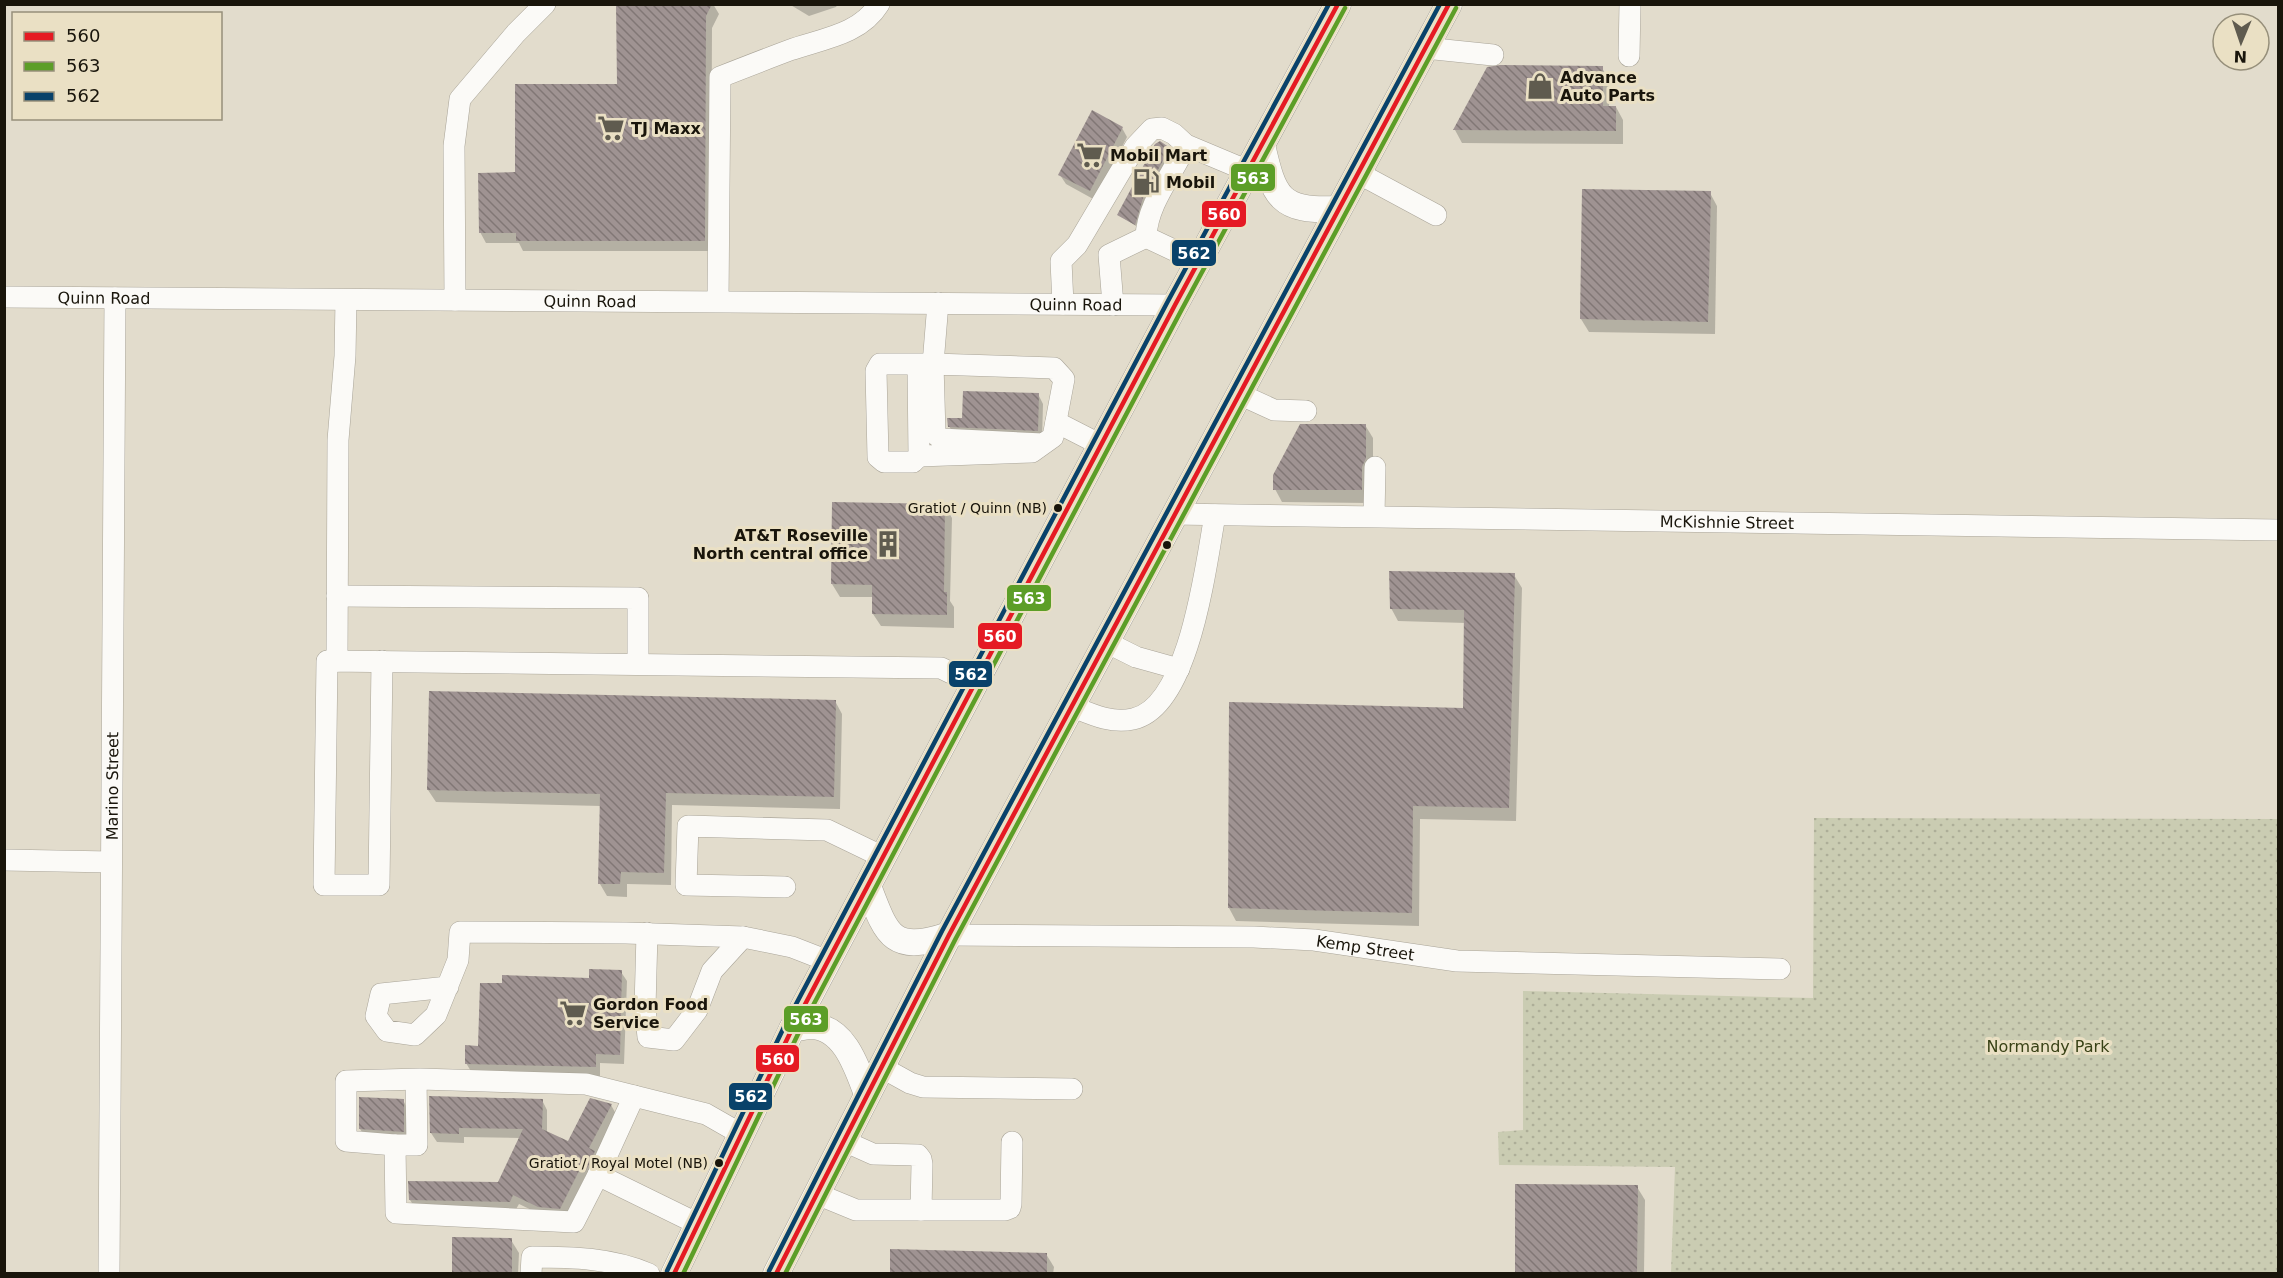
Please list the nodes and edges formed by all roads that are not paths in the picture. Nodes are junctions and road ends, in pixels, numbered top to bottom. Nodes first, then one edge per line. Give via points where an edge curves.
1 (545, 4) edge
2 (879, 4) edge
3 (1338, 4) edge
4 (1449, 4) edge
5 (1630, 4) edge
6 (1425, 48) junction
7 (1492, 54) dead end
8 (1629, 56) dead end
9 (1186, 145) junction
10 (1262, 145) junction
11 (1248, 171) junction
12 (1358, 173) junction
13 (1338, 209) junction
14 (1437, 215) dead end
15 (1146, 237) junction
16 (1077, 245) junction
17 (1109, 255) junction
18 (1199, 262) junction
19 (4, 297) edge
20 (115, 298) junction
21 (346, 300) junction
22 (455, 300) junction
23 (718, 301) junction
24 (938, 303) junction
25 (1063, 304) junction
26 (1113, 305) junction
27 (1175, 305) junction
28 (925, 364) junction
29 (1239, 394) junction
30 (1306, 411) dead end
31 (1056, 422) junction
32 (1043, 444) junction
33 (1101, 445) junction
34 (919, 456) junction
35 (1375, 467) dead end
36 (1173, 514) junction
37 (1215, 515) junction
38 (1374, 516) junction
39 (2278, 530) edge
40 (337, 596) junction
41 (1106, 642) junction
42 (337, 661) junction
43 (382, 661) junction
44 (638, 664) junction
45 (1179, 669) junction
46 (974, 684) junction
47 (1071, 706) junction
48 (883, 857) junction
49 (4, 860) edge
50 (111, 862) junction
51 (868, 886) junction
52 (785, 887) dead end
53 (647, 933) junction
54 (949, 935) junction
55 (743, 937) junction
56 (828, 961) junction
57 (1780, 969) dead end
58 (448, 987) dead end
59 (792, 1029) junction
60 (881, 1067) junction
61 (416, 1080) junction
62 (1072, 1089) dead end
63 (867, 1094) junction
64 (634, 1096) junction
65 (741, 1134) junction
66 (844, 1141) junction
67 (1012, 1142) dead end
68 (395, 1145) junction
69 (598, 1175) junction
70 (817, 1194) junction
71 (921, 1210) junction
72 (698, 1224) junction
73 (109, 1274) edge
74 (531, 1274) edge
75 (649, 1274) edge
76 (674, 1274) edge
77 (776, 1274) edge

1 - 22 street via 460,99 453,146
2 - 23 street via 862,22 839,35 720,77
3 - 10 main road
4 - 6 main road
5 - 8 street
6 - 7 street
6 - 12 main road
9 - 11 street
9 - 15 street via 1146,227
9 - 16 street via 1162,129 1152,129 1144,135
10 - 11 main road
10 - 13 main road via 1271,182 1280,196 1296,206
11 - 18 main road
12 - 13 main road
12 - 14 street
13 - 29 main road
15 - 17 street
15 - 18 street
16 - 17 street
16 - 25 street via 1061,261
17 - 26 street
18 - 27 main road
19 - 20 street, Quinn Road
20 - 21 street, Quinn Road
20 - 50 street, Marino Street
21 - 22 street, Quinn Road
21 - 40 street via 338,440
22 - 23 street, Quinn Road
23 - 24 street, Quinn Road
24 - 25 street, Quinn Road
24 - 28 street
25 - 26 street, Quinn Road
26 - 27 street, Quinn Road
27 - 33 main road
28 - 31 street via 1054,368 1064,379
28 - 32 street via 935,434 941,439
28 - 34 street
28 - 34 street via 880,364 876,371 878,457 884,462 913,462
29 - 30 street via 1274,410
29 - 36 main road
31 - 32 street via 1053,437
31 - 33 street
32 - 34 street via 1032,452
33 - 46 main road
35 - 38 street
36 - 37 street, McKishnie Street
36 - 41 main road
37 - 38 street, McKishnie Street
37 - 45 street via 1193,630
38 - 39 street, McKishnie Street
40 - 42 street
40 - 44 street via 638,598
41 - 45 street via 1136,657
41 - 47 main road
42 - 43 street
42 - 43 street via 327,661 324,885 379,885
43 - 44 street
44 - 46 street via 941,668
45 - 47 street via 1157,706 1134,719 1103,719
46 - 48 main road
47 - 54 main road
48 - 51 main road
48 - 52 street via 827,830 688,826 686,885
49 - 50 street
50 - 73 street, Marino Street
51 - 54 main road via 882,922 893,936 908,943 925,943
51 - 56 main road
53 - 55 street
53 - 55 street via 648,1037 674,1040 697,1010 712,971
53 - 58 street via 460,932 458,960
54 - 57 street, Kemp Street via 1254,937 1314,940 1457,961
54 - 60 main road
55 - 56 street via 792,947
56 - 59 main road
59 - 63 main road via 811,1026 834,1034 856,1065
59 - 65 main road
60 - 62 street via 923,1087
60 - 63 main road
61 - 64 street via 586,1084
61 - 68 street via 417,1145
61 - 68 street via 346,1081 346,1141
63 - 66 main road
64 - 65 street via 706,1114
64 - 69 street
65 - 72 main road
66 - 70 main road
66 - 71 street via 873,1154 918,1155 922,1164
67 - 71 street via 1010,1208
68 - 69 street via 396,1214 574,1222
69 - 72 street
70 - 71 street via 856,1210
70 - 77 main road
72 - 76 main road
74 - 75 street via 532,1257 583,1258 631,1266

